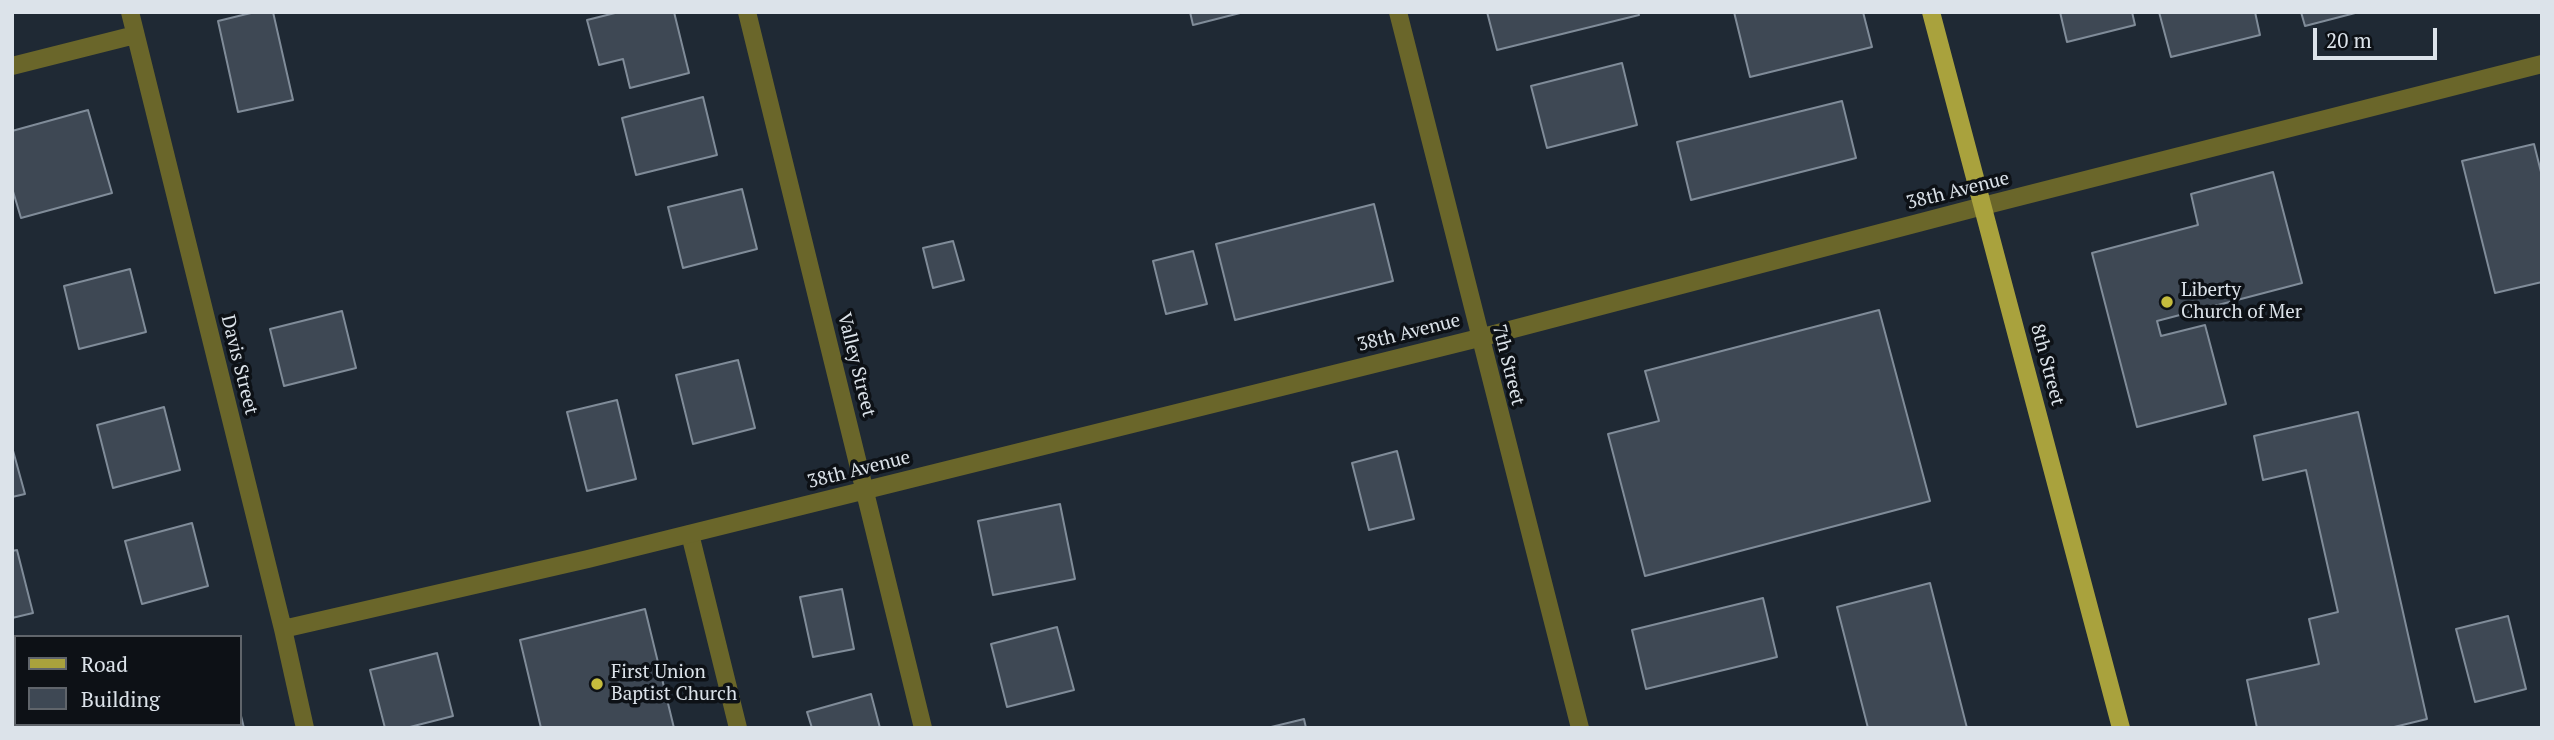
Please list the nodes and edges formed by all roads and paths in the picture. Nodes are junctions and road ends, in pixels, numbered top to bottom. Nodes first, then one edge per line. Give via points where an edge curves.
1 (130, 12) edge
2 (747, 12) edge
3 (1398, 12) edge
4 (1931, 12) edge
5 (135, 35) junction
6 (2542, 64) edge
7 (12, 65) edge
8 (1983, 206) junction
9 (1479, 338) junction
10 (865, 490) junction
11 (690, 534) junction
12 (283, 629) junction
13 (306, 728) edge
14 (738, 728) edge
15 (923, 728) edge
16 (1580, 728) edge
17 (2121, 728) edge

1 - 5 street, Davis Street
2 - 10 street, Valley Street
3 - 9 street, 7th Street
4 - 8 main road, 8th Street
5 - 7 street
5 - 12 street, Davis Street
6 - 8 street, 38th Avenue
8 - 9 street, 38th Avenue
8 - 17 main road, 8th Street
9 - 10 street, 38th Avenue
9 - 16 street, 7th Street
10 - 11 street, 38th Avenue
10 - 15 street, Valley Street
11 - 12 street, 38th Avenue
11 - 14 street
12 - 13 street, Davis Street

